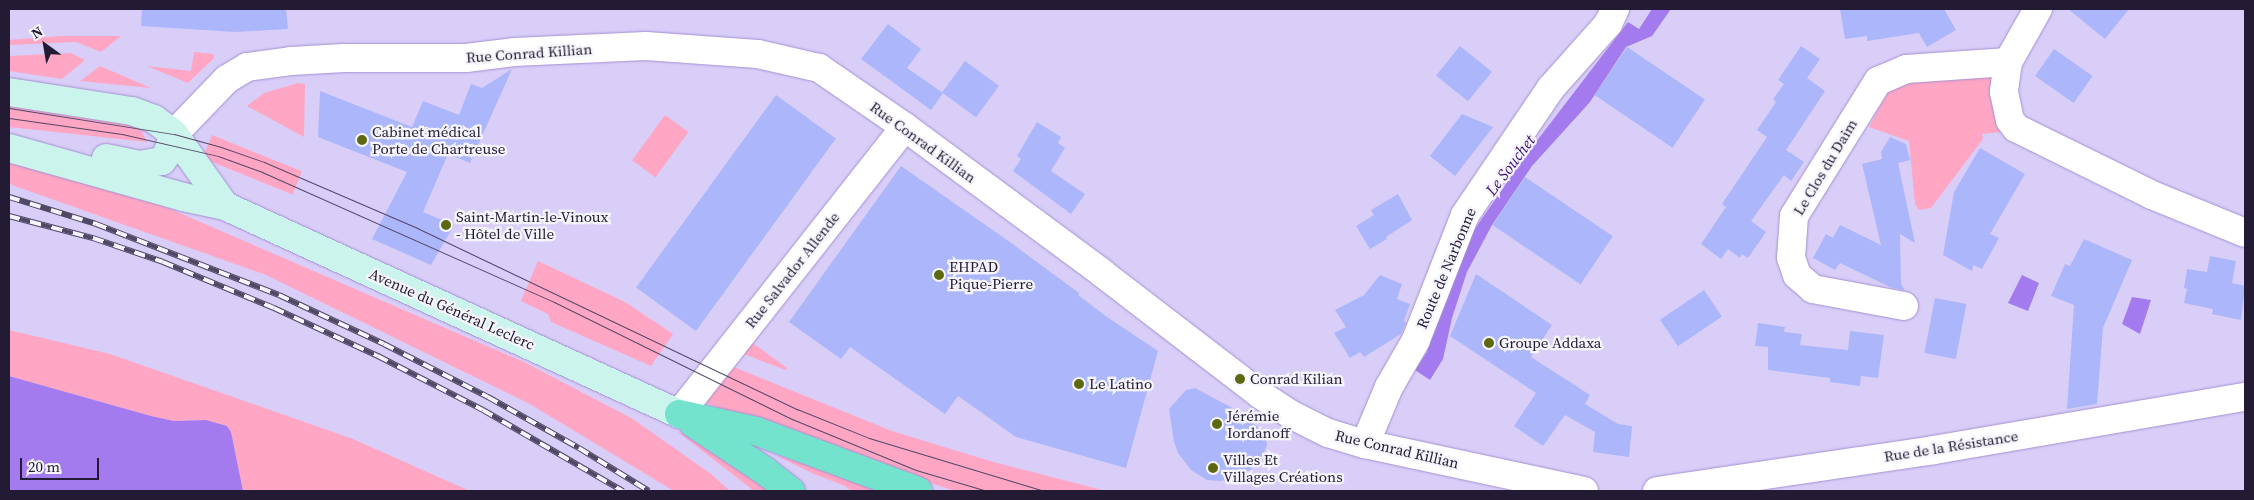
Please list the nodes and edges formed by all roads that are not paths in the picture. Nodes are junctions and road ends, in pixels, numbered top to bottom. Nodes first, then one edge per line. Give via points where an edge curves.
1 (1615, 9) edge
2 (2038, 9) edge
3 (2008, 62) junction
4 (9, 92) edge
5 (905, 127) junction
6 (171, 144) junction
7 (16, 150) edge
8 (183, 197) junction
9 (225, 206) junction
10 (2245, 232) edge
11 (1904, 306) dead end
12 (2245, 397) edge
13 (679, 414) junction
14 (1365, 444) junction
15 (792, 491) edge
16 (918, 491) edge
17 (1584, 491) edge
18 (1657, 491) edge

1 - 14 street, Route de Narbonne via 1608,24 1551,88 1465,215 1416,340 1389,387
2 - 3 street
3 - 10 street via 2004,92 2010,120 2016,128 2152,195
3 - 11 street, Le Clos du Daim via 1906,69 1878,81 1794,216 1791,258 1797,275 1813,290
4 - 6 main road via 132,111 154,119
5 - 6 street, Rue Conrad Killian via 819,68 758,54 646,46 514,52 466,58 344,58 247,67 227,79 202,104
5 - 13 street, Rue Salvador Allende
5 - 14 street, Rue Conrad Killian via 1261,395 1328,433
6 - 7 main road, Avenue du Général Leclerc via 162,161 139,166 59,148
6 - 8 main road via 172,176
6 - 9 main road
7 - 8 main road, Avenue du Général Leclerc
8 - 9 main road, Avenue du Général Leclerc
9 - 13 main road, Avenue du Général Leclerc
12 - 18 street, Rue de la Résistance via 1934,450
13 - 15 highway
13 - 16 highway via 756,431
14 - 17 street, Rue Conrad Killian

